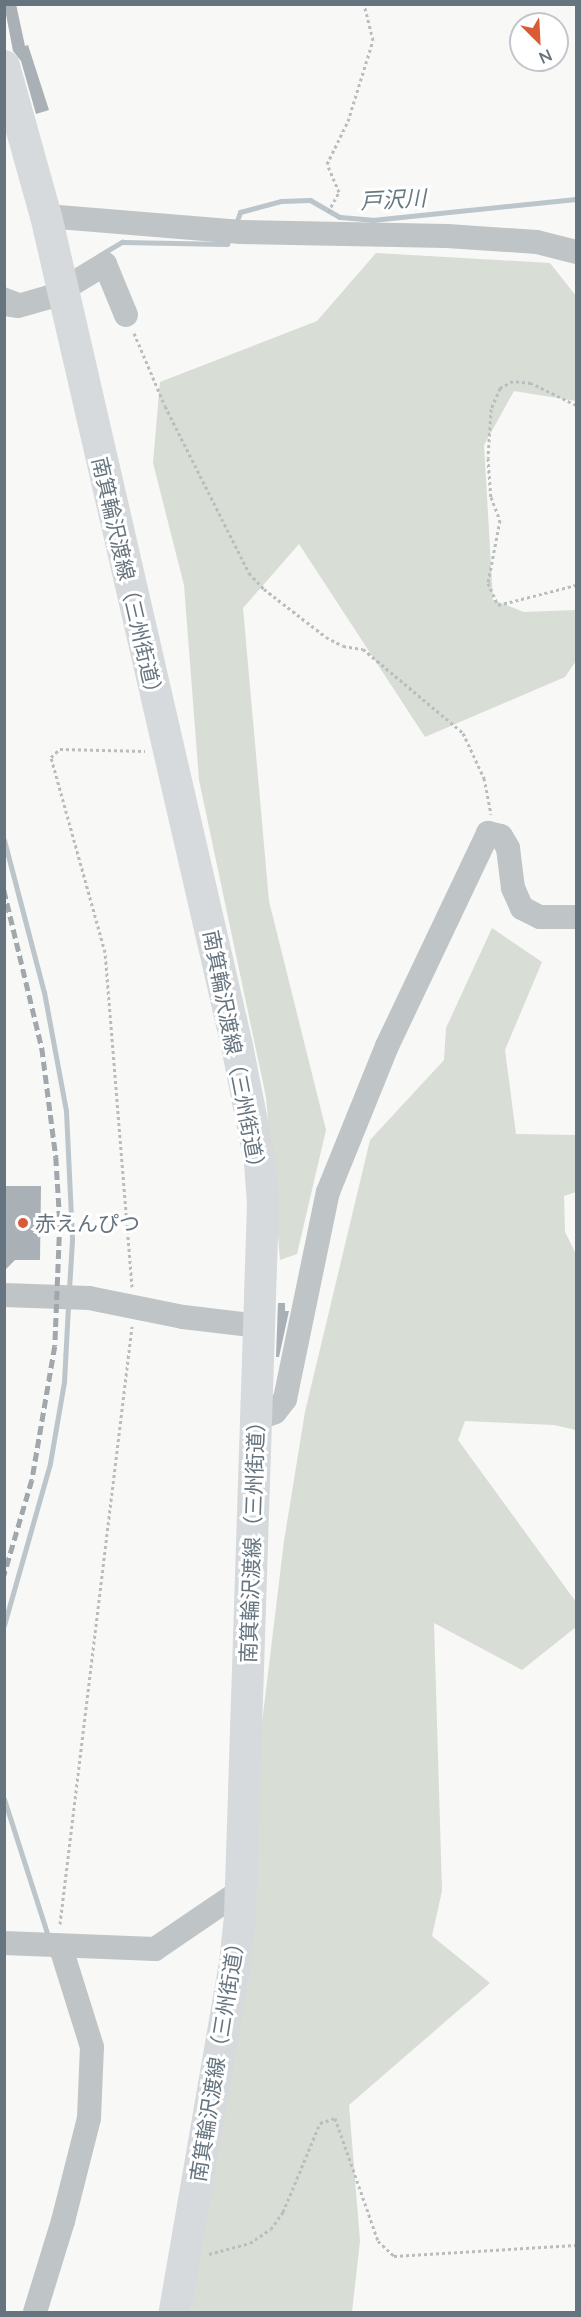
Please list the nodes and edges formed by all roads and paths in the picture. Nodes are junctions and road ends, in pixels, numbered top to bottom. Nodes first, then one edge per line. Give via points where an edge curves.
1 (364, 4) edge
2 (4, 66) edge
3 (9, 98) edge
4 (46, 216) junction
5 (324, 222) dead end
6 (576, 252) edge
7 (61, 291) junction
8 (4, 304) edge
9 (126, 315) joint
10 (576, 405) edge
11 (576, 585) edge
12 (495, 834) junction
13 (576, 917) edge
14 (4, 1295) edge
15 (259, 1326) junction
16 (257, 1419) junction
17 (239, 1892) junction
18 (4, 1943) edge
19 (61, 1948) junction
20 (576, 2245) edge
21 (184, 2261) junction
22 (35, 2313) edge
23 (175, 2313) edge

1 - 5 path via 373,40 348,121 327,164 339,192
2 - 3 main road, 南箕輪沢渡線（三州街道）
3 - 4 main road, 南箕輪沢渡線（三州街道）
4 - 6 street via 233,231 537,242
4 - 7 main road, 南箕輪沢渡線（三州街道）
7 - 8 street via 32,303
7 - 9 street via 105,264
7 - 15 main road, 南箕輪沢渡線（三州街道） via 249,1101 263,1204
9 - 12 path via 165,406 249,573 264,590 326,637 343,646 363,649 463,733 484,777
10 - 11 path via 531,383 513,381 500,388 491,408 488,458 491,497 500,520 488,583 498,605
12 - 13 street via 501,836 508,848 513,888 522,908 540,917
12 - 16 street via 488,833 387,1046 328,1192 285,1399 275,1412
14 - 15 street via 89,1298 183,1317
15 - 16 main road, 南箕輪沢渡線（三州街道）
16 - 17 main road, 南箕輪沢渡線（三州街道）
17 - 19 street via 155,1949
17 - 21 main road, 南箕輪沢渡線（三州街道） via 236,1963
18 - 19 street
19 - 22 street via 92,2047 89,2118
20 - 21 path via 394,2256 378,2241 335,2118 320,2122 283,2212 271,2229 250,2243
21 - 23 main road, 南箕輪沢渡線（三州街道）

